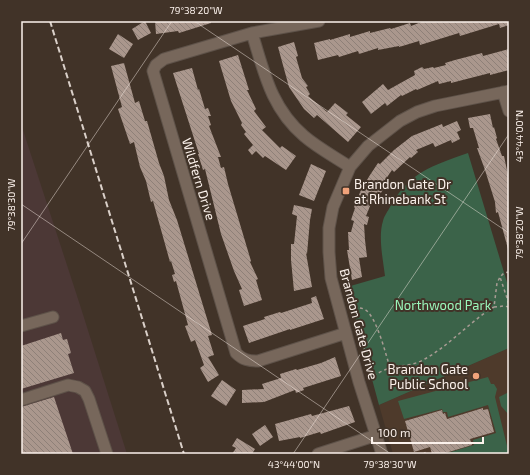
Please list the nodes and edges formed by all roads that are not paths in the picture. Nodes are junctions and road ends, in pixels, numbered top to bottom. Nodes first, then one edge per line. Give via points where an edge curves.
1 (319, 21) edge
2 (252, 33) junction
3 (506, 91) edge
4 (509, 110) edge
5 (350, 167) junction
6 (52, 317) dead end
7 (21, 326) edge
8 (346, 333) junction
9 (21, 400) edge
10 (377, 435) junction
11 (107, 454) edge
12 (318, 454) edge
13 (382, 454) edge

1 - 2 street, Wildfern Drive
2 - 5 street via 267,82 279,108 304,136
2 - 8 street, Wildfern Drive via 164,59 153,71 236,353 241,358 258,362
3 - 4 street
3 - 5 street, Brandon Gate Drive via 417,112 383,133
5 - 8 street, Brandon Gate Drive via 334,207 329,234 331,278
6 - 7 street
8 - 10 street, Brandon Gate Drive
9 - 11 street via 68,385 85,391
10 - 12 street
10 - 13 street, Brandon Gate Drive

